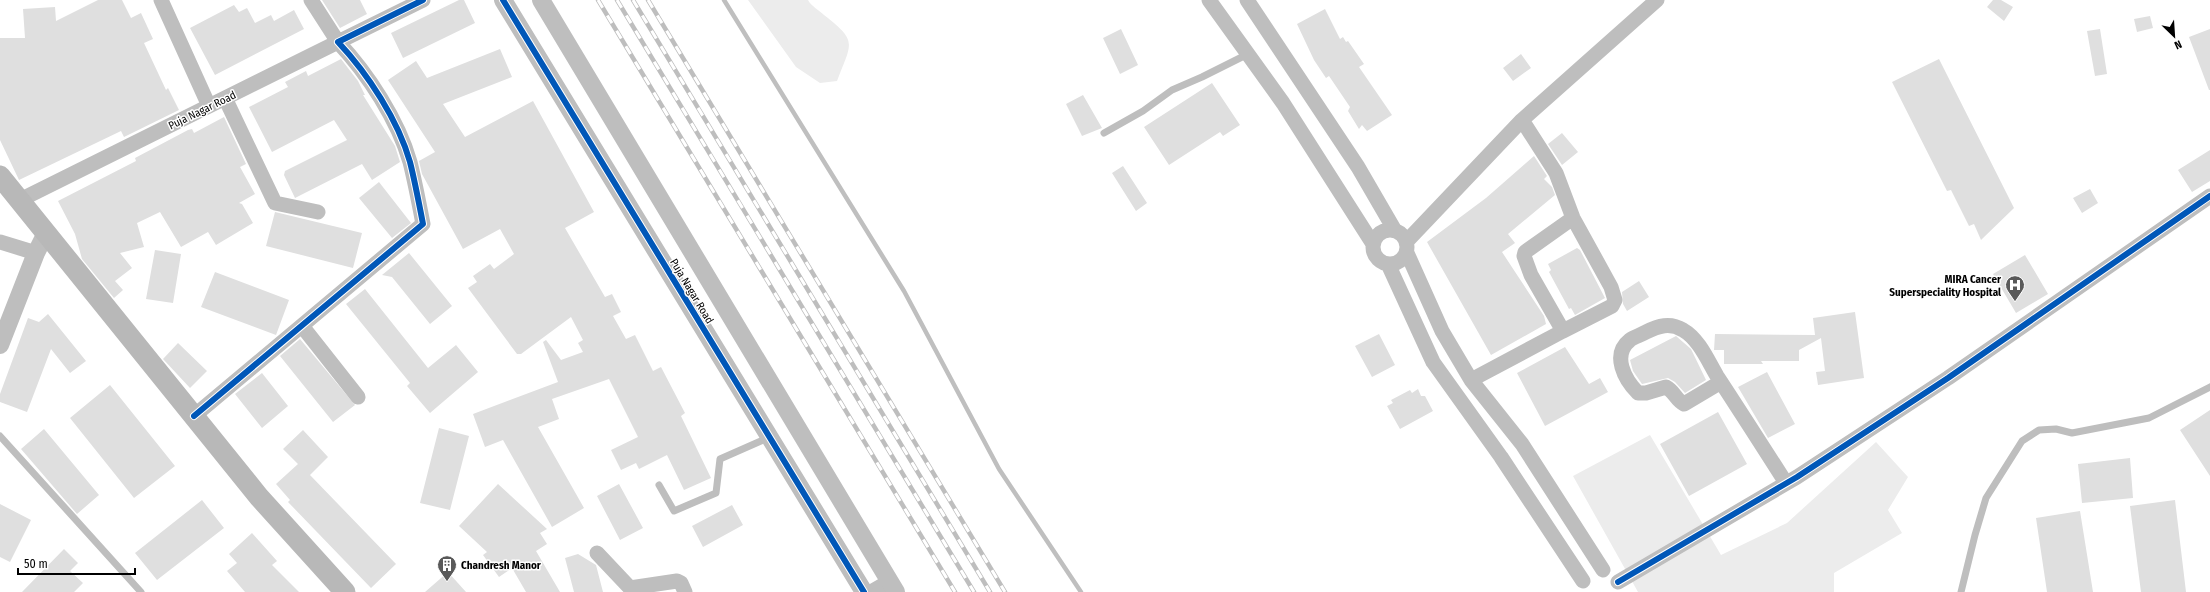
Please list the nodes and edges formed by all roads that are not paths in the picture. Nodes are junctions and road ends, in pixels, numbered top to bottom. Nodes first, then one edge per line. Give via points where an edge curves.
1 (161, 0) edge
2 (310, 0) edge
3 (423, 0) edge
4 (503, 0) edge
5 (541, 0) edge
6 (1209, 0) edge
7 (1247, 0) edge
8 (1657, 0) edge
9 (338, 42) junction
10 (1248, 54) junction
11 (1306, 89) junction
12 (225, 98) junction
13 (1283, 103) junction
14 (209, 106) junction
15 (1522, 120) junction
16 (1104, 133) dead end
17 (0, 176) edge
18 (2210, 196) edge
19 (20, 200) junction
20 (318, 212) dead end
21 (1573, 218) junction
22 (1394, 229) junction
23 (46, 233) junction
24 (0, 242) edge
25 (1373, 244) junction
26 (1407, 247) junction
27 (36, 253) junction
28 (1388, 264) junction
29 (302, 326) junction
30 (1563, 331) junction
31 (0, 344) edge
32 (1472, 380) junction
33 (1721, 382) junction
34 (2210, 387) edge
35 (358, 397) dead end
36 (194, 416) junction
37 (0, 436) edge
38 (770, 437) junction
39 (1522, 444) junction
40 (1500, 457) junction
41 (1786, 483) junction
42 (659, 485) dead end
43 (597, 553) dead end
44 (1603, 570) junction
45 (893, 586) edge
46 (1582, 587) edge
47 (1619, 587) edge
48 (141, 592) edge
49 (345, 592) edge
50 (685, 592) edge
51 (864, 592) edge
52 (871, 592) edge
53 (1961, 592) edge

1 - 14 street
2 - 9 street
3 - 9 street, Puja Nagar Road
4 - 38 street, Puja Nagar Road
5 - 45 street, Puja Nagar Road
6 - 10 street
7 - 11 street
8 - 15 street
9 - 12 street, Puja Nagar Road
9 - 29 street via 354,59 387,107 409,160 423,224
10 - 13 street
10 - 16 lane via 1172,90 1143,111
11 - 13 street
11 - 22 street via 1358,167
12 - 14 street, Puja Nagar Road
12 - 20 street via 275,203
13 - 25 street
14 - 19 street, Puja Nagar Road
15 - 21 street via 1556,173
15 - 26 street
17 - 19 main road
18 - 41 street via 1948,378
19 - 23 main road
21 - 30 street via 1524,256 1530,275
21 - 30 street via 1611,287 1615,300 1612,306
22 - 25 street via 1378,234
22 - 26 street via 1404,236
23 - 27 street
23 - 36 main road
24 - 27 street
25 - 28 street via 1378,259
26 - 28 street via 1399,261
26 - 32 street via 1442,331
27 - 31 street
28 - 40 street via 1433,362
29 - 35 street
29 - 36 street
30 - 32 street
32 - 39 street
33 - 33 street via 1691,336 1682,329 1669,325 1658,326 1629,340 1622,349 1621,366 1630,385 1638,393 1666,387 1684,404
33 - 41 street
34 - 53 lane via 2149,418 2072,433 2039,430 2022,441 1986,498
36 - 49 main road via 259,497
37 - 48 lane
38 - 42 lane via 720,459 716,493 674,511
38 - 51 street, Puja Nagar Road
39 - 40 street
39 - 44 street
40 - 46 street
41 - 47 street
43 - 50 street via 630,588 677,581 681,583
44 - 46 street via 1590,572
44 - 47 street via 1615,576
45 - 52 street

